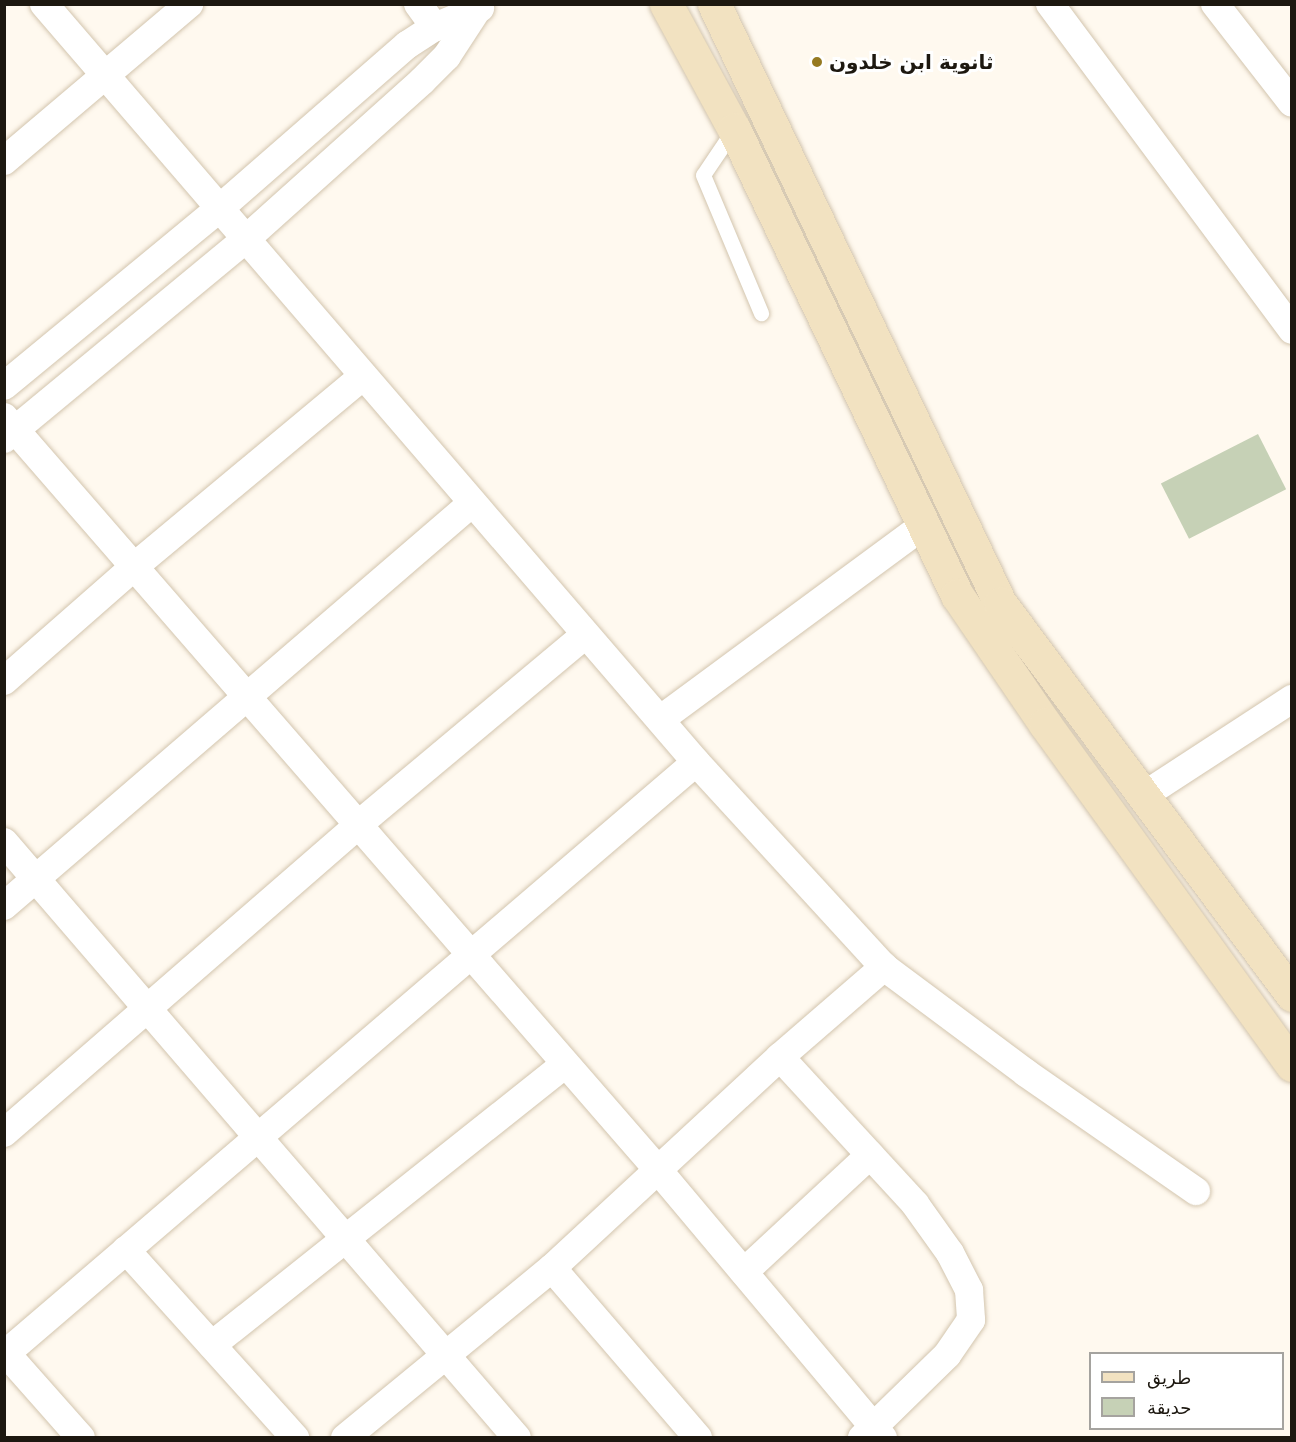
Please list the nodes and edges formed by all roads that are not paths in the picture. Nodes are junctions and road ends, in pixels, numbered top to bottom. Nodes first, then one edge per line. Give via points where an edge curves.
1 (44, 4) edge
2 (189, 4) edge
3 (418, 4) edge
4 (666, 4) edge
5 (714, 4) edge
6 (1050, 4) edge
7 (1215, 4) edge
8 (481, 7) edge
9 (435, 27) junction
10 (105, 76) junction
11 (1292, 103) edge
12 (734, 129) junction
13 (4, 161) edge
14 (219, 208) junction
15 (246, 239) junction
16 (761, 313) dead end
17 (1292, 330) edge
18 (363, 376) junction
19 (4, 386) edge
20 (8, 428) edge
21 (472, 503) junction
22 (923, 526) junction
23 (135, 566) junction
24 (585, 635) junction
25 (4, 681) edge
26 (248, 695) junction
27 (1291, 701) edge
28 (661, 719) junction
29 (696, 762) junction
30 (1143, 796) junction
31 (359, 824) junction
32 (4, 842) edge
33 (37, 880) junction
34 (4, 906) edge
35 (470, 955) junction
36 (884, 967) junction
37 (1292, 995) edge
38 (149, 1008) junction
39 (780, 1057) junction
40 (565, 1064) junction
41 (1292, 1065) edge
42 (10, 1119) edge
43 (260, 1136) junction
44 (870, 1155) junction
45 (658, 1170) junction
46 (1196, 1191) dead end
47 (347, 1240) junction
48 (126, 1250) junction
49 (552, 1268) junction
50 (744, 1272) junction
51 (212, 1345) junction
52 (5, 1353) edge
53 (446, 1357) junction
54 (873, 1434) edge
55 (81, 1437) edge
56 (295, 1437) edge
57 (345, 1437) edge
58 (517, 1437) edge
59 (698, 1437) edge

1 - 10 street
2 - 10 street
3 - 9 street
4 - 12 main road
5 - 30 main road via 1000,603
6 - 17 street
7 - 11 street
8 - 9 street
8 - 15 street via 434,70
9 - 14 street via 370,74
10 - 13 street
10 - 14 street
12 - 16 lane via 703,175
12 - 22 main road
14 - 15 street
14 - 19 street
15 - 18 street
15 - 20 street
18 - 21 street
18 - 23 street
20 - 23 street
21 - 24 street
21 - 26 street
22 - 28 street
22 - 41 main road via 957,595 1039,715
23 - 25 street
23 - 26 street
24 - 28 street
24 - 31 street
26 - 31 street
26 - 33 street
27 - 30 street
28 - 29 street
29 - 35 street
29 - 36 street
30 - 37 main road
31 - 35 street
31 - 38 street
32 - 33 street
33 - 34 street
33 - 38 street
35 - 40 street
35 - 43 street
36 - 39 street
36 - 46 street via 1026,1073
38 - 42 street
38 - 43 street
39 - 44 street
39 - 45 street
40 - 45 street
40 - 47 street
43 - 47 street
43 - 48 street
44 - 50 street
44 - 54 street via 915,1204 950,1253 969,1290 971,1320 947,1355
45 - 49 street
45 - 50 street
47 - 51 street
47 - 53 street
48 - 51 street
48 - 52 street
49 - 53 street
49 - 59 street
50 - 54 street
51 - 56 street
52 - 55 street
53 - 57 street
53 - 58 street

